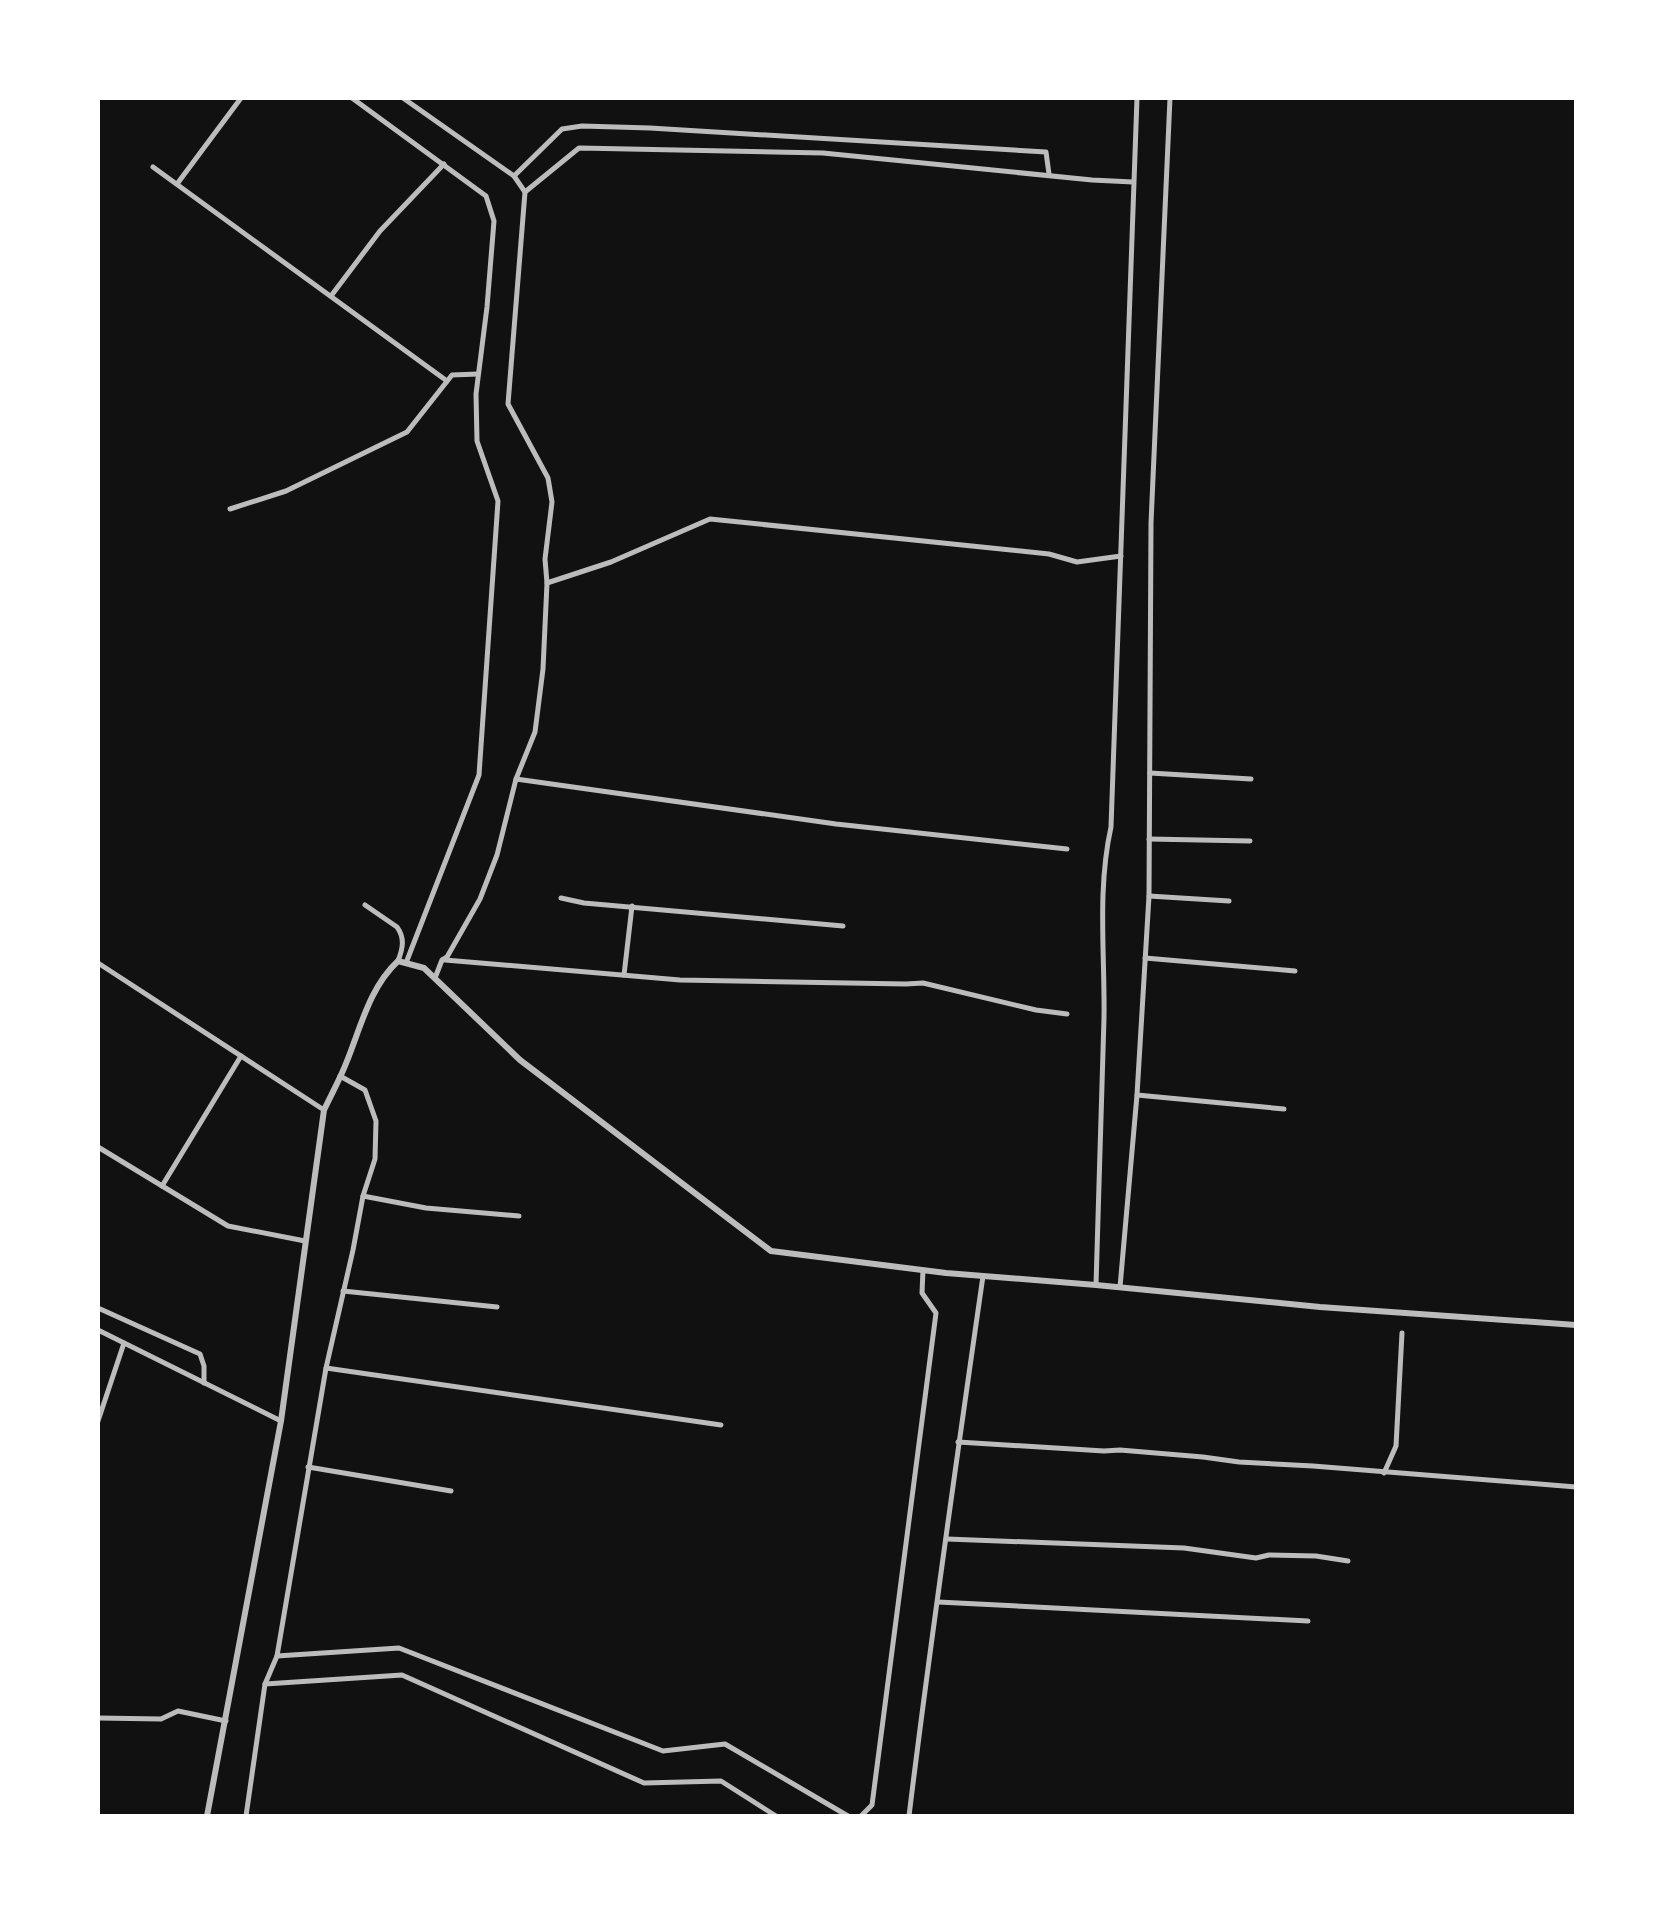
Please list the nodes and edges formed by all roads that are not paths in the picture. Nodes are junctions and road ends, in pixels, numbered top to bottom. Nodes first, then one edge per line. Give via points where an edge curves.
1 (241, 98) edge
2 (352, 98) edge
3 (403, 98) edge
4 (1137, 98) edge
5 (1170, 98) edge
6 (444, 164) junction
7 (153, 167) dead end
8 (1049, 174) junction
9 (514, 176) junction
10 (1133, 182) junction
11 (177, 184) junction
12 (525, 192) junction
13 (331, 296) junction
14 (478, 374) junction
15 (447, 381) junction
16 (230, 509) dead end
17 (1121, 556) junction
18 (547, 583) junction
19 (1150, 773) junction
20 (516, 779) junction
21 (1251, 779) dead end
22 (1149, 839) junction
23 (1250, 841) dead end
24 (1067, 849) dead end
25 (1149, 897) junction
26 (561, 898) dead end
27 (1228, 901) dead end
28 (365, 905) dead end
29 (632, 906) junction
30 (843, 926) dead end
31 (1145, 958) junction
32 (442, 960) junction
33 (402, 962) junction
34 (98, 964) edge
35 (1295, 971) dead end
36 (624, 975) junction
37 (435, 978) junction
38 (1067, 1014) dead end
39 (241, 1056) junction
40 (340, 1076) junction
41 (1137, 1095) junction
42 (1284, 1109) dead end
43 (324, 1110) junction
44 (98, 1147) edge
45 (162, 1186) junction
46 (363, 1196) junction
47 (519, 1216) dead end
48 (305, 1241) junction
49 (923, 1270) junction
50 (984, 1276) junction
51 (1096, 1284) junction
52 (1120, 1287) junction
53 (342, 1291) junction
54 (497, 1307) dead end
55 (98, 1308) edge
56 (1576, 1325) edge
57 (98, 1330) edge
58 (1402, 1333) dead end
59 (124, 1343) junction
60 (326, 1368) junction
61 (204, 1383) junction
62 (98, 1421) edge
63 (281, 1421) junction
64 (721, 1425) dead end
65 (958, 1442) junction
66 (308, 1467) junction
67 (1384, 1472) junction
68 (1576, 1487) edge
69 (451, 1491) dead end
70 (947, 1539) junction
71 (1348, 1561) dead end
72 (938, 1602) junction
73 (1308, 1621) dead end
74 (277, 1656) junction
75 (265, 1684) junction
76 (98, 1718) edge
77 (226, 1721) junction
78 (207, 1816) edge
79 (246, 1816) edge
80 (776, 1816) edge
81 (848, 1816) edge
82 (861, 1816) edge
83 (909, 1816) edge

1 - 11 street
2 - 6 street
3 - 9 street
4 - 10 street
5 - 19 street via 1151,523
6 - 13 street via 380,231
6 - 14 street via 486,196 494,220
7 - 11 street
8 - 9 street via 1046,152 582,126 562,129
8 - 10 street
8 - 12 street via 823,153 579,148
9 - 12 street
10 - 17 street
11 - 13 street
12 - 18 street via 508,404 548,478 552,502
13 - 15 street
14 - 15 street via 452,375
14 - 33 street via 477,441 498,501 479,775
15 - 16 street via 407,432 286,491
17 - 18 street via 1077,562 1049,554 710,519 611,562
17 - 51 street via 1111,827 1101,926 1104,1015
18 - 20 street via 535,732
19 - 21 street
19 - 22 street
20 - 24 street via 836,824
20 - 32 street via 501,846 480,899
22 - 23 street
22 - 25 street
25 - 27 street
25 - 31 street
26 - 29 street
28 - 33 street via 401,931
29 - 30 street
29 - 36 street
31 - 35 street
31 - 41 street
32 - 36 street
32 - 37 street
33 - 37 street via 424,968
33 - 40 street via 385,973 374,990
34 - 39 street
36 - 38 street via 923,983
37 - 49 street via 520,1060 771,1251
39 - 43 street
39 - 45 street
40 - 43 street
40 - 46 street via 365,1090 376,1121 375,1159
41 - 42 street
41 - 52 street
43 - 48 street
44 - 45 street
45 - 48 street via 228,1226
46 - 47 street via 426,1208
46 - 53 street
48 - 63 street
49 - 50 street
49 - 82 street via 922,1293 936,1313 872,1805
50 - 51 street
50 - 65 street
51 - 52 street
52 - 56 street
53 - 54 street
53 - 60 street
55 - 61 street via 200,1354
57 - 59 street
58 - 67 street via 1396,1446
59 - 61 street
59 - 62 street
60 - 64 street
60 - 66 street
61 - 63 street
63 - 77 street
65 - 67 street
65 - 70 street
66 - 69 street
66 - 74 street
67 - 68 street
70 - 71 street via 1184,1548 1256,1558 1316,1556
70 - 72 street
72 - 73 street
72 - 83 street
74 - 75 street
74 - 81 street via 399,1648 663,1751 725,1744
75 - 79 street
75 - 80 street via 401,1675 644,1783 721,1781
76 - 77 street via 162,1719 178,1711
77 - 78 street

